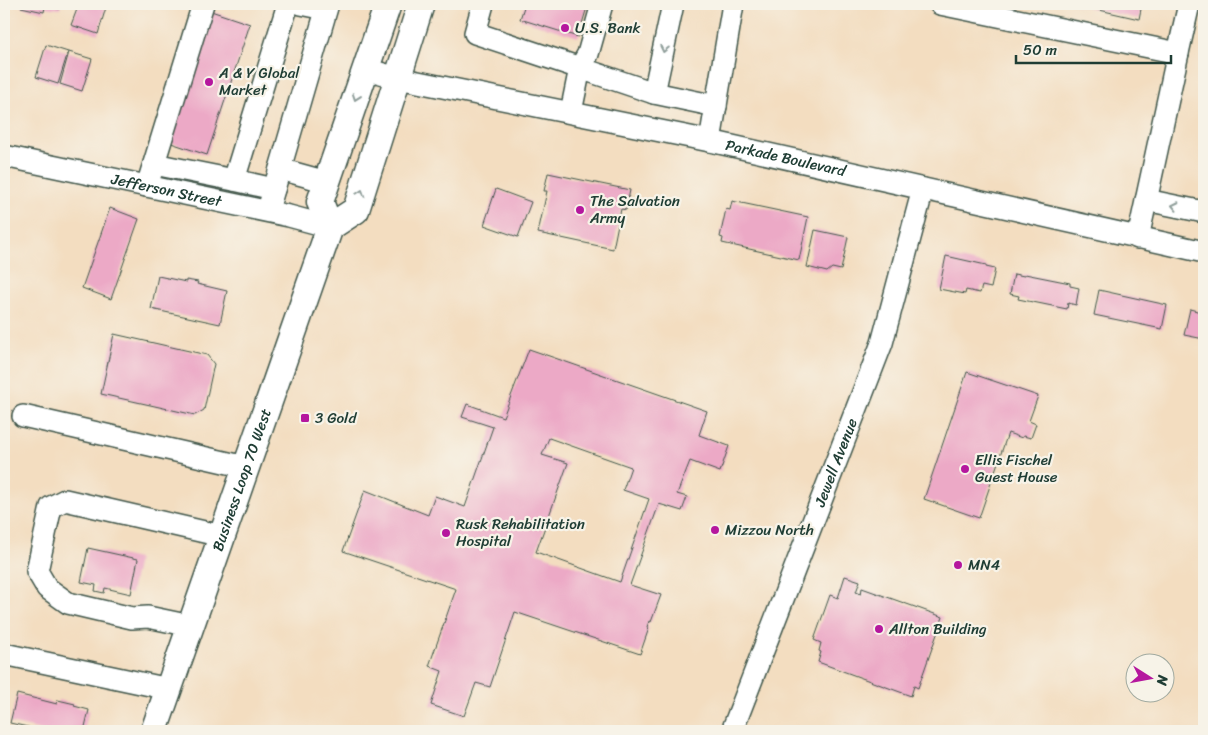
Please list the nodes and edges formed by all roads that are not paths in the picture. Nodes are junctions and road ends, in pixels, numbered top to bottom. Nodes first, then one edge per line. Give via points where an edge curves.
1 (203, 4) edge
2 (288, 4) edge
3 (301, 4) edge
4 (388, 4) edge
5 (421, 4) edge
6 (483, 4) edge
7 (602, 4) edge
8 (673, 4) edge
9 (733, 4) edge
10 (940, 4) edge
11 (1189, 4) edge
12 (327, 6) edge
13 (1178, 53) junction
14 (580, 68) junction
15 (366, 69) junction
16 (398, 78) junction
17 (654, 94) junction
18 (716, 106) junction
19 (571, 112) junction
20 (710, 141) junction
21 (4, 156) edge
22 (154, 164) junction
23 (280, 168) junction
24 (234, 180) junction
25 (327, 182) junction
26 (147, 186) junction
27 (274, 189) junction
28 (923, 189) junction
29 (1146, 200) junction
30 (268, 212) junction
31 (1204, 212) edge
32 (330, 227) junction
33 (1138, 238) junction
34 (1204, 252) edge
35 (23, 416) dead end
36 (246, 467) junction
37 (222, 536) junction
38 (191, 626) junction
39 (4, 654) edge
40 (169, 689) junction
41 (154, 731) edge
42 (732, 731) edge

1 - 22 street
2 - 24 street
3 - 12 street
4 - 15 main road
5 - 16 main road
6 - 14 street via 475,33
7 - 14 street via 588,54
8 -> 17 street
9 - 18 street
10 - 13 street
11 - 13 street
12 - 23 street
13 - 29 street
14 - 17 street
14 - 19 street
15 - 16 street, Parkade Boulevard
15 -> 25 main road
16 - 19 street, Parkade Boulevard
32 -> 16 main road via 356,210
17 - 18 street
18 - 20 street
19 - 20 street, Parkade Boulevard
20 - 28 street, Parkade Boulevard
21 - 26 street, Jefferson Street
22 - 24 street
22 - 26 street
23 - 25 street
23 - 27 street
24 - 27 street
25 - 32 main road via 320,202
26 - 30 street, Jefferson Street
27 - 30 street
28 - 33 street, Parkade Boulevard
28 - 42 street, Jewell Avenue via 882,342
31 -> 29 street
29 - 33 street
30 - 32 street, Jefferson Street
32 - 36 main road, Business Loop 70 West
33 - 34 street, Parkade Boulevard
35 - 36 street
36 - 37 main road, Business Loop 70 West
37 - 38 main road, Business Loop 70 West
37 - 38 street via 65,500 51,507 37,572 47,588 68,603 132,618 148,617
38 - 40 main road, Business Loop 70 West
39 - 40 street
40 - 41 main road, Business Loop 70 West

